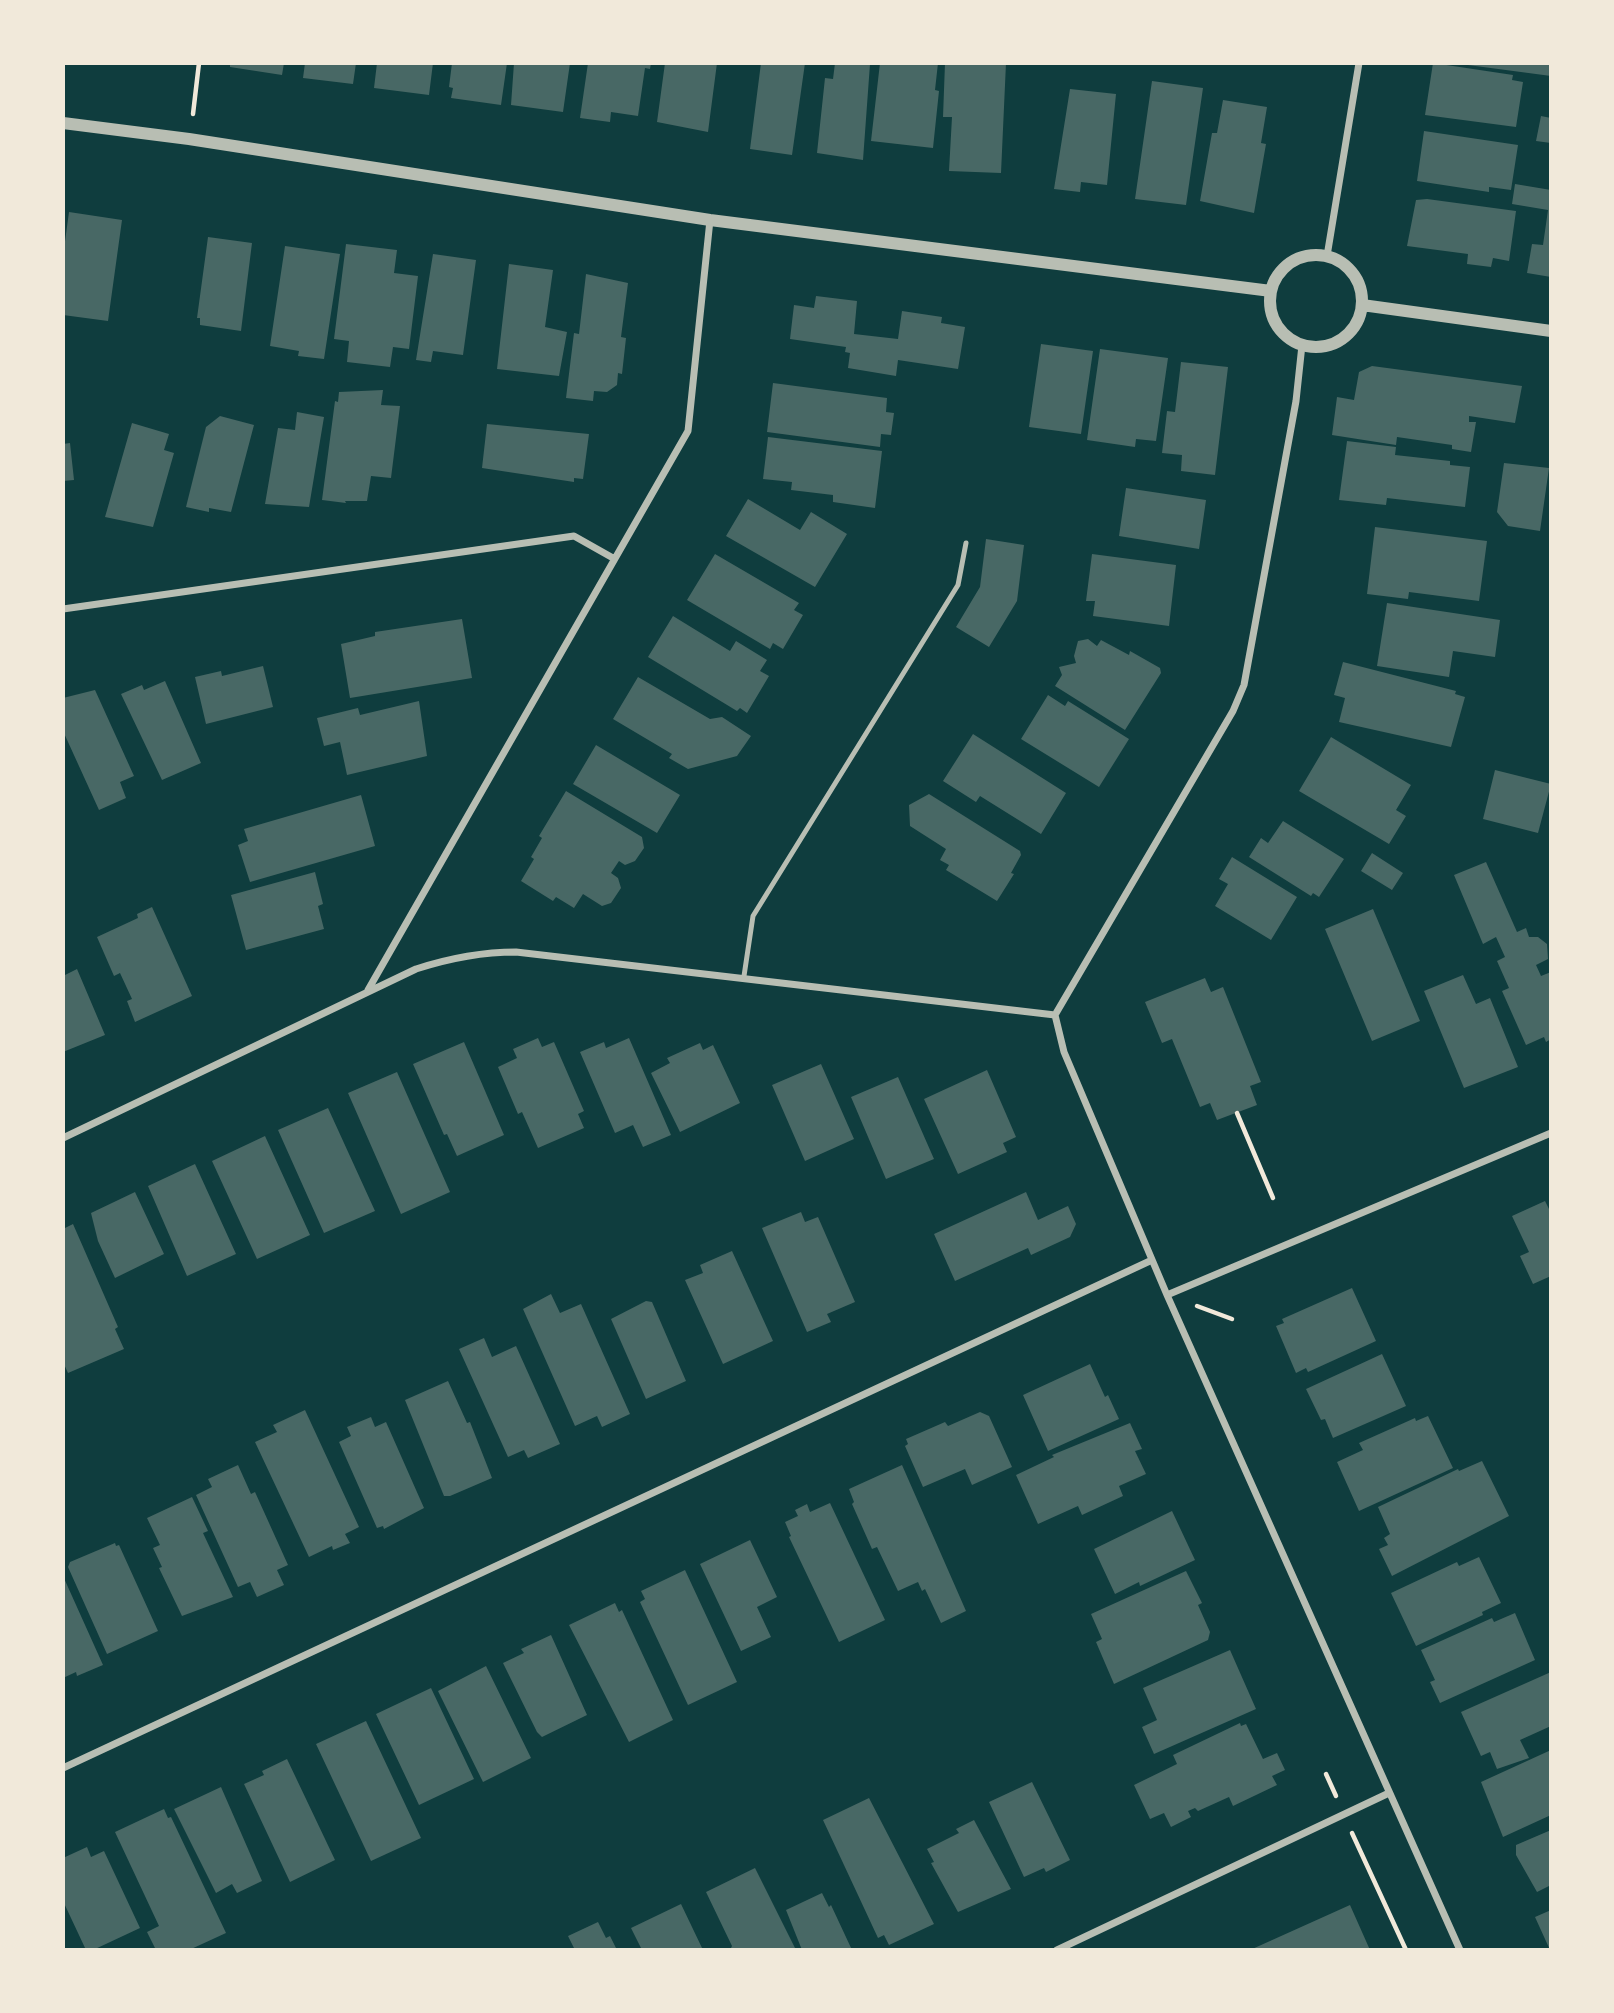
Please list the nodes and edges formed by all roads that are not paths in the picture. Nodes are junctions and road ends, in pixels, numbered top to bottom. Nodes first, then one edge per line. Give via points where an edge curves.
1 (1359, 63) edge
2 (63, 123) edge
3 (710, 220) junction
4 (1327, 257) junction
5 (1271, 291) junction
6 (1362, 305) junction
7 (1551, 331) edge
8 (1302, 345) junction
9 (966, 543) dead end
10 (613, 558) junction
11 (63, 609) edge
12 (744, 976) junction
13 (369, 990) junction
14 (1055, 1015) junction
15 (1551, 1133) edge
16 (63, 1138) edge
17 (1152, 1259) junction
18 (1167, 1295) junction
19 (63, 1768) edge
20 (1389, 1793) junction
21 (1057, 1950) edge
22 (1460, 1950) edge

1 - 4 street
2 - 3 street
3 - 5 street
3 - 10 street via 688,431
4 - 5 street via 1299,259 1286,267
4 - 6 street via 1339,261 1357,279
5 - 8 street via 1270,304 1280,330
6 - 7 street
6 - 8 street via 1359,318 1342,339 1316,347
8 - 14 street via 1244,685 1233,712
9 - 12 lane via 958,585 753,916
10 - 11 street via 575,536
10 - 13 street
12 - 13 street via 485,952 451,957
12 - 14 street
13 - 16 street
14 - 17 street via 1064,1052
15 - 18 street
17 - 18 street
17 - 19 street
18 - 20 street
20 - 21 street
20 - 22 street

